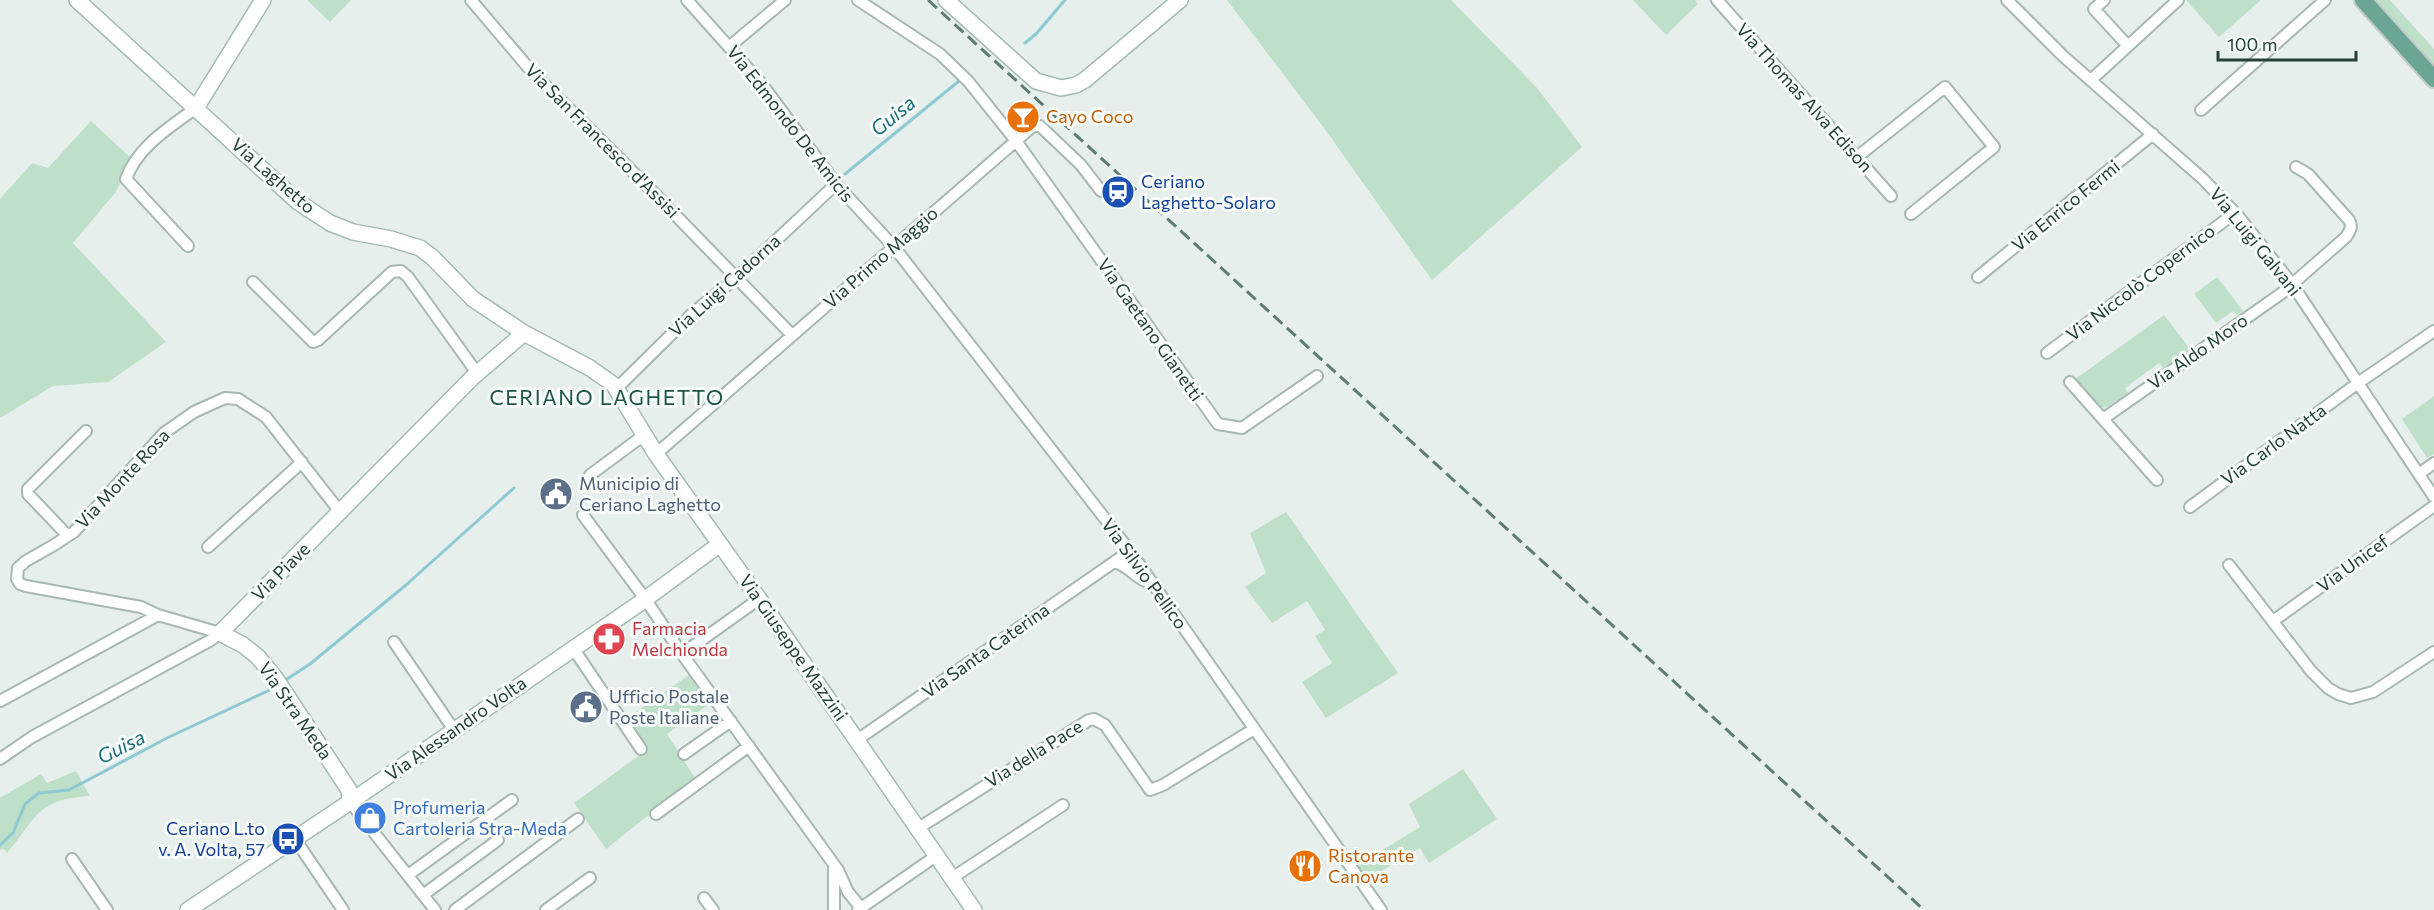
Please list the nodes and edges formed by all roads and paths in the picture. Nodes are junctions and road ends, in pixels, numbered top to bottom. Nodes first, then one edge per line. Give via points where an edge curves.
1 (77, 0) edge
2 (263, 0) edge
3 (471, 0) edge
4 (687, 0) edge
5 (785, 0) edge
6 (858, 0) edge
7 (946, 0) edge
8 (1179, 0) edge
9 (1717, 0) edge
10 (2007, 0) edge
11 (2104, 0) edge
12 (2178, 0) edge
13 (2325, 0) edge
14 (2362, 0) edge
15 (730, 46) junction
16 (2128, 46) junction
17 (2092, 79) junction
18 (2434, 79) edge
19 (196, 108) junction
20 (2201, 110) dead end
21 (2153, 134) junction
22 (1016, 141) junction
23 (1857, 157) junction
24 (2296, 166) dead end
25 (836, 184) junction
26 (1101, 191) dead end
27 (1891, 196) dead end
28 (2235, 213) junction
29 (1911, 214) dead end
30 (188, 246) dead end
31 (894, 247) junction
32 (1978, 277) dead end
33 (736, 278) junction
34 (253, 282) dead end
35 (2292, 284) junction
36 (2434, 330) edge
37 (524, 333) junction
38 (792, 335) junction
39 (2046, 353) dead end
40 (477, 373) junction
41 (1317, 376) dead end
42 (2070, 382) dead end
43 (2358, 383) junction
44 (614, 385) junction
45 (2103, 419) junction
46 (86, 430) dead end
47 (644, 435) junction
48 (656, 454) junction
49 (302, 462) junction
50 (2434, 464) edge
51 (2419, 474) junction
52 (590, 475) dead end
53 (2157, 480) dead end
54 (2434, 496) edge
55 (2434, 506) edge
56 (2190, 507) dead end
57 (341, 513) junction
58 (583, 515) dead end
59 (68, 536) junction
60 (720, 544) junction
61 (208, 546) dead end
62 (1130, 551) junction
63 (1114, 562) junction
64 (2229, 565) dead end
65 (1151, 583) junction
66 (20, 584) joint
67 (759, 599) junction
68 (646, 600) junction
69 (158, 615) junction
70 (2273, 621) junction
71 (220, 633) junction
72 (394, 642) dead end
73 (573, 648) junction
74 (2434, 652) edge
75 (682, 654) junction
76 (0, 702) edge
77 (731, 721) junction
78 (1254, 729) junction
79 (454, 730) junction
80 (857, 740) junction
81 (749, 746) junction
82 (642, 749) dead end
83 (684, 754) dead end
84 (0, 759) edge
85 (512, 800) dead end
86 (350, 802) junction
87 (1063, 805) dead end
88 (656, 814) dead end
89 (578, 819) dead end
90 (917, 829) junction
91 (295, 839) junction
92 (498, 840) dead end
93 (936, 856) junction
94 (72, 859) dead end
95 (834, 864) junction
96 (408, 875) junction
97 (590, 878) dead end
98 (952, 878) junction
99 (423, 896) junction
100 (704, 898) dead end
101 (860, 909) edge
102 (107, 910) edge
103 (188, 910) edge
104 (343, 910) edge
105 (435, 910) edge
106 (455, 910) edge
107 (546, 910) edge
108 (713, 910) edge
109 (834, 910) edge
110 (974, 910) edge
111 (1381, 910) edge

1 - 19 street, Via Laghetto
2 - 19 street
3 - 33 street, Via San Francesco d'Assisi via 532,72
4 - 15 street, Via Edmondo De Amicis
5 - 15 street
6 - 22 street, Via Gaetano Gianetti via 940,54 968,81
7 - 8 street via 1026,74 1044,85 1069,87 1095,71
9 - 23 street, Via Thomas Alva Edison
10 - 17 street, Via Luigi Galvani
11 - 16 street via 2094,9
12 - 16 street
13 - 20 street
14 - 18 main road
15 - 25 street, Via Edmondo De Amicis
16 - 17 street
17 - 21 street, Via Luigi Galvani
19 - 30 street via 140,154 126,179
19 - 37 street, Via Laghetto via 298,202 330,223 353,232 420,249 466,294
21 - 28 street, Via Luigi Galvani via 2203,178
21 - 32 street, Via Enrico Fermi
22 - 26 street, Via Primo Maggio via 1033,126 1040,126 1081,165
22 - 31 street, Via Primo Maggio
22 - 41 street, Via Gaetano Gianetti via 1218,424 1242,428
23 - 27 street, Via Thomas Alva Edison
23 - 29 street via 1945,87 1994,147
24 - 35 street, Via Aldo Moro via 2308,174 2352,224 2346,237
25 - 31 street, Via Edmondo De Amicis
25 - 33 street, Via Luigi Cadorna
28 - 35 street, Via Luigi Galvani
28 - 39 street, Via Niccolò Copernico
31 - 38 street, Via Primo Maggio
31 - 62 street, Via Silvio Pellico
33 - 38 street, Via San Francesco d'Assisi
33 - 44 street, Via Luigi Cadorna via 693,313 620,385
34 - 40 street via 313,342 392,272 400,271
35 - 43 street, Via Luigi Galvani
35 - 45 street, Via Aldo Moro
36 - 43 street, Via Carlo Natta
37 - 40 street, Via Piave
37 - 44 street, Via Laghetto
38 - 48 street, Via Primo Maggio
40 - 57 street, Via Piave
42 - 45 street
43 - 51 street, Via Luigi Galvani
43 - 56 street, Via Carlo Natta
44 - 47 street, Via Giuseppe Mazzini
45 - 53 street
46 - 59 street via 28,489 28,494
47 - 48 street, Via Giuseppe Mazzini
47 - 52 street
48 - 60 street, Via Giuseppe Mazzini
49 - 57 street, Via Monte Rosa
49 - 59 street, Via Monte Rosa via 266,417 238,399 225,398 194,412 164,433
49 - 61 street
50 - 51 street
51 - 54 street, Via Luigi Galvani
55 - 70 street, Via Unicef
57 - 71 street, Via Piave
58 - 68 street
59 - 66 street, Via Monte Rosa via 18,568
60 - 67 street, Via Giuseppe Mazzini
60 - 68 street, Via Alessandro Volta
62 - 63 street, Via Santa Caterina
62 - 65 street, Via Silvio Pellico
63 - 65 street
63 - 80 street, Via Santa Caterina
64 - 70 street
65 - 78 street, Via Silvio Pellico
66 - 69 street, Via Stra Meda via 141,607
67 - 75 street
67 - 80 street, Via Giuseppe Mazzini
68 - 73 street, Via Alessandro Volta
68 - 75 street
69 - 71 street, Via Stra Meda
69 - 76 street
70 - 74 street via 2323,683 2350,698 2373,692
71 - 84 street, Via Piave via 32,737
71 - 86 street, Via Stra Meda via 251,651 276,679 349,790
72 - 79 street
73 - 79 street, Via Alessandro Volta
73 - 82 street
75 - 77 street
77 - 81 street
77 - 83 street
78 - 90 street, Via della Pace via 1149,790 1105,725 1089,720
78 - 111 street, Via Silvio Pellico
79 - 86 street, Via Alessandro Volta
80 - 90 street, Via Giuseppe Mazzini
81 - 88 street
81 - 95 street
85 - 96 street
86 - 91 street, Via Alessandro Volta
86 - 96 street, Via Stra Meda
87 - 98 street
89 - 106 street
90 - 93 street, Via Giuseppe Mazzini
91 - 103 street, Via Alessandro Volta
91 - 104 street
92 - 99 street
93 - 98 street, Via Giuseppe Mazzini
93 - 101 street
94 - 102 street
95 - 101 street
95 - 109 street
96 - 99 street, Via Stra Meda
97 - 107 street
98 - 110 street, Via Giuseppe Mazzini
99 - 105 street, Via Stra Meda
100 - 108 street

